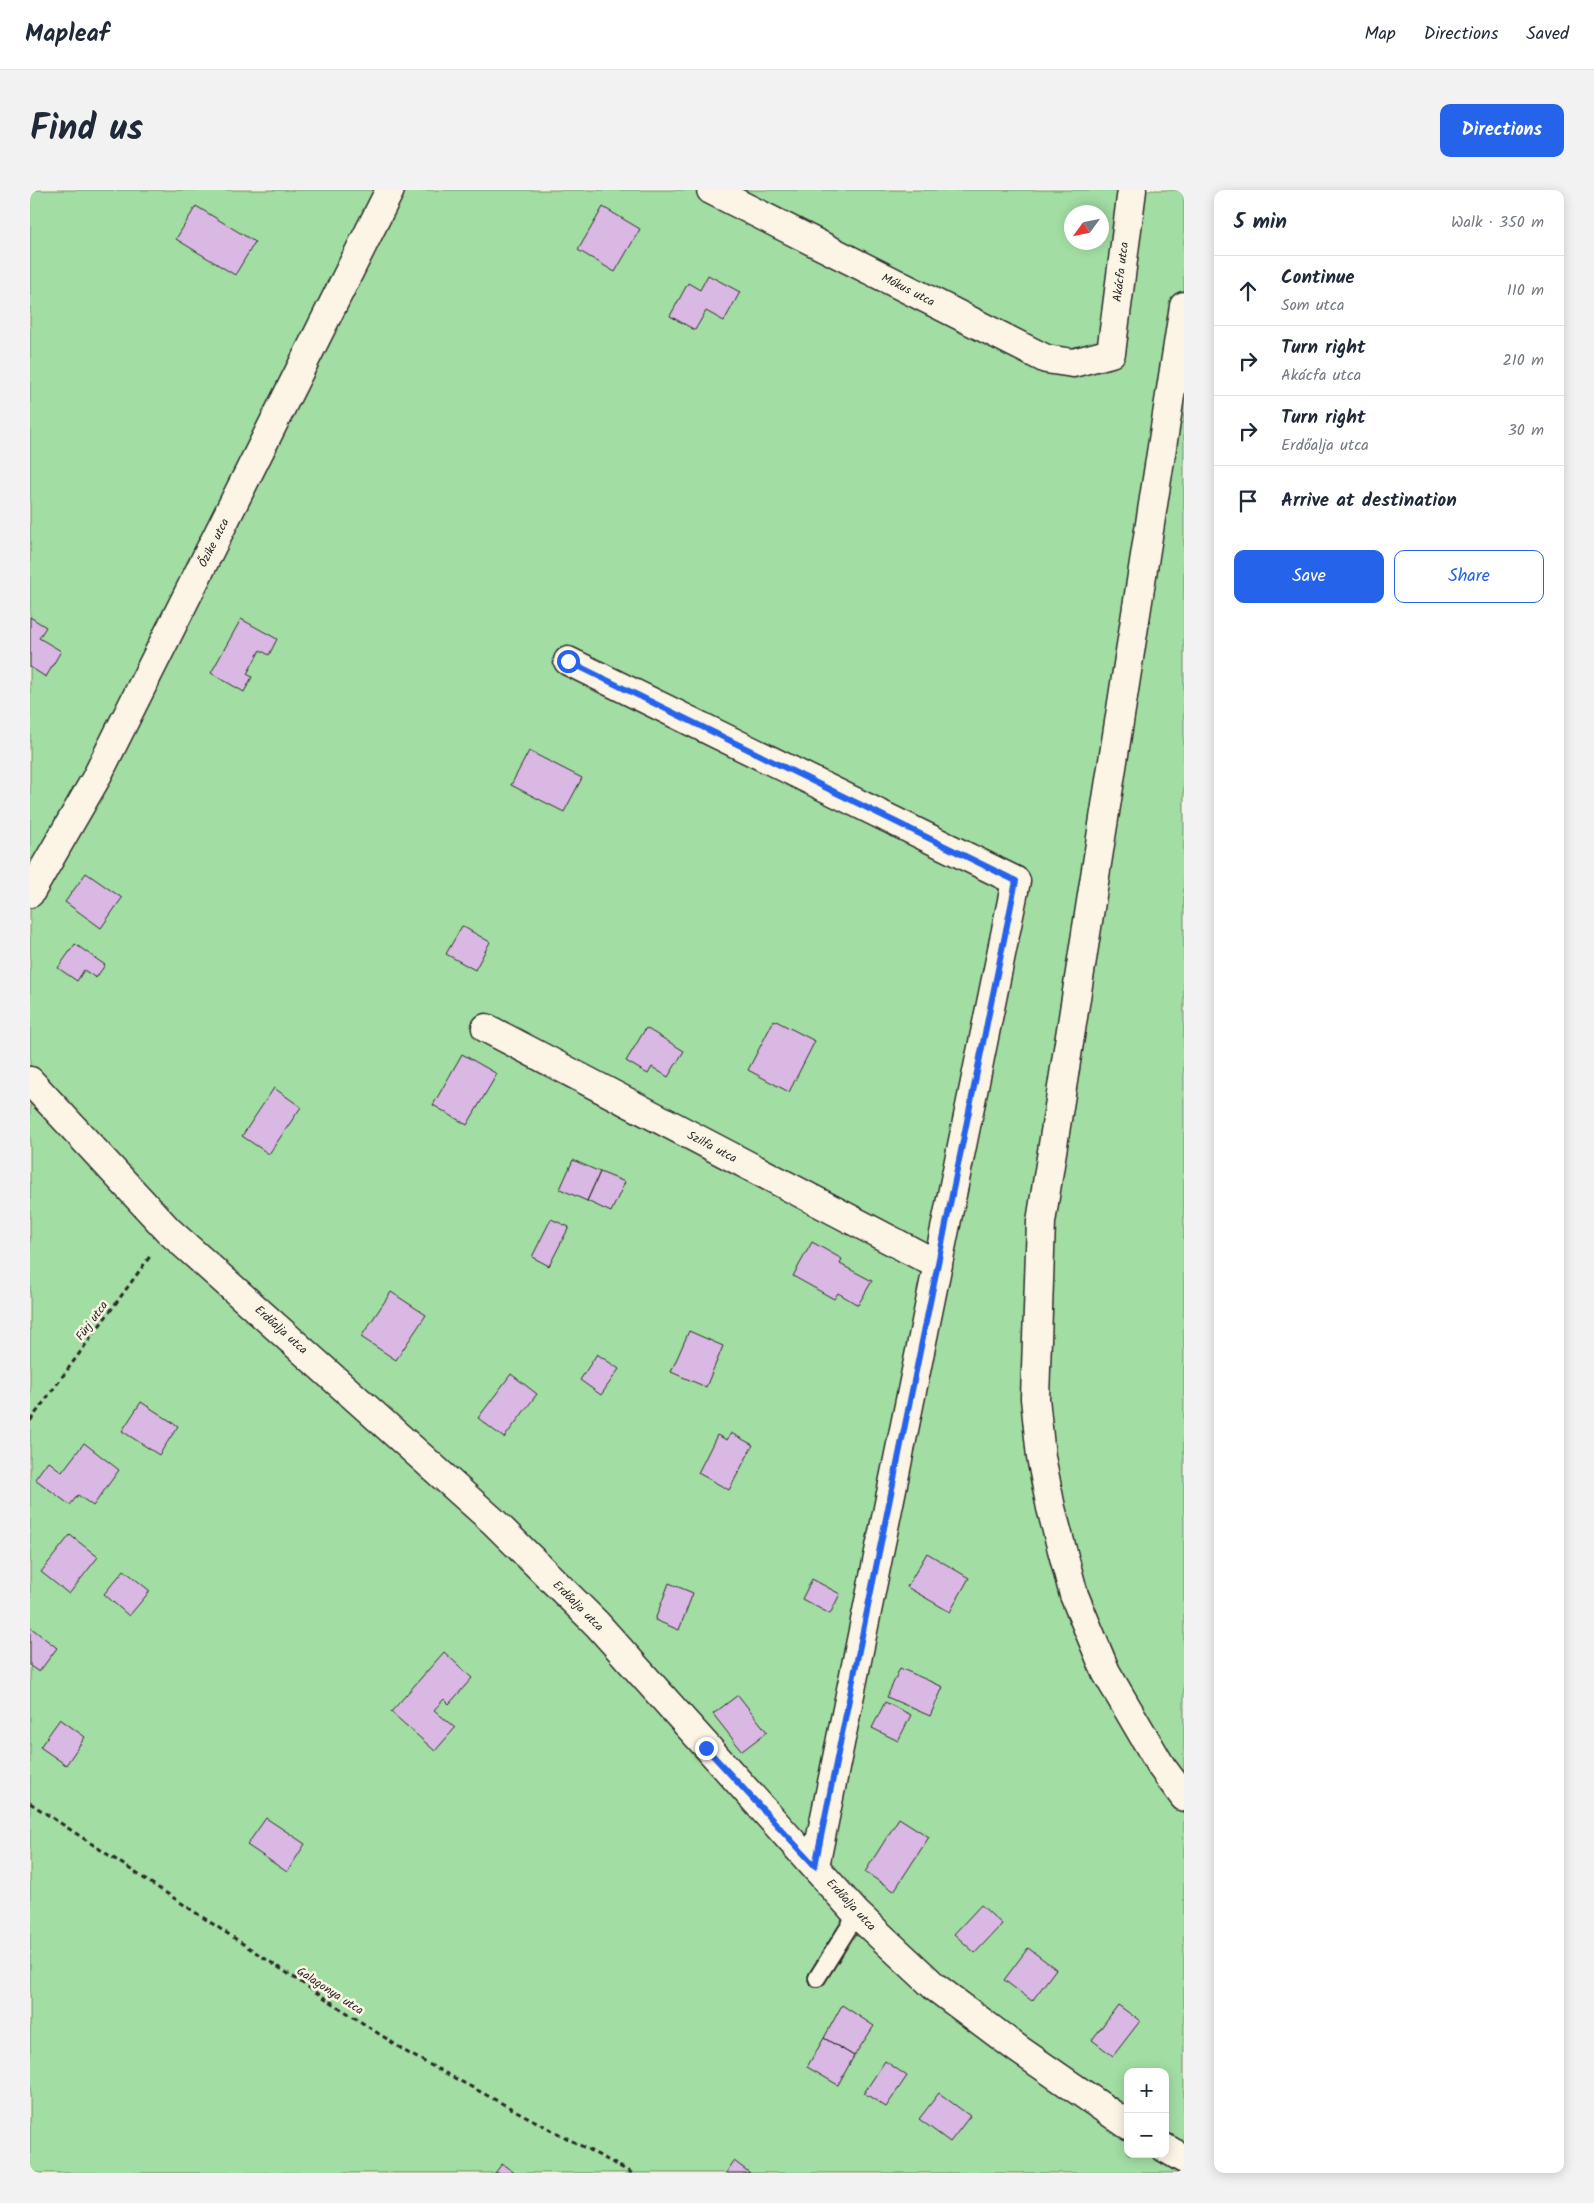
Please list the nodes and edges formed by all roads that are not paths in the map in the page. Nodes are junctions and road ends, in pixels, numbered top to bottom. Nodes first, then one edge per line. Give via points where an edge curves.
1 (390, 190) edge
2 (711, 190) edge
3 (1132, 190) edge
4 (1184, 306) edge
5 (1111, 353) joint
6 (568, 661) dead end
7 (30, 892) edge
8 (486, 1028) dead end
9 (30, 1081) edge
10 (938, 1265) junction
11 (1184, 1797) edge
12 (815, 1866) junction
13 (858, 1914) junction
14 (817, 1978) dead end
15 (1124, 2122) edge
16 (1169, 2150) edge
17 (1184, 2159) edge

1 - 7 street, Őzike utca via 95,780
2 - 5 street, Mókus utca via 1046,359 1074,362
3 - 5 street, Akácfa utca
4 - 11 street via 1041,1222 1035,1398 1041,1457 1051,1508 1074,1595 1106,1672 1161,1766
6 - 10 street via 1016,881
8 - 10 street, Szilfa utca
9 - 12 street, Erdőalja utca via 169,1231 385,1422 500,1528 597,1624
10 - 12 street
12 - 13 street, Erdőalja utca
13 - 14 lane
13 - 15 street, Erdőalja utca via 935,1987
16 - 17 street

